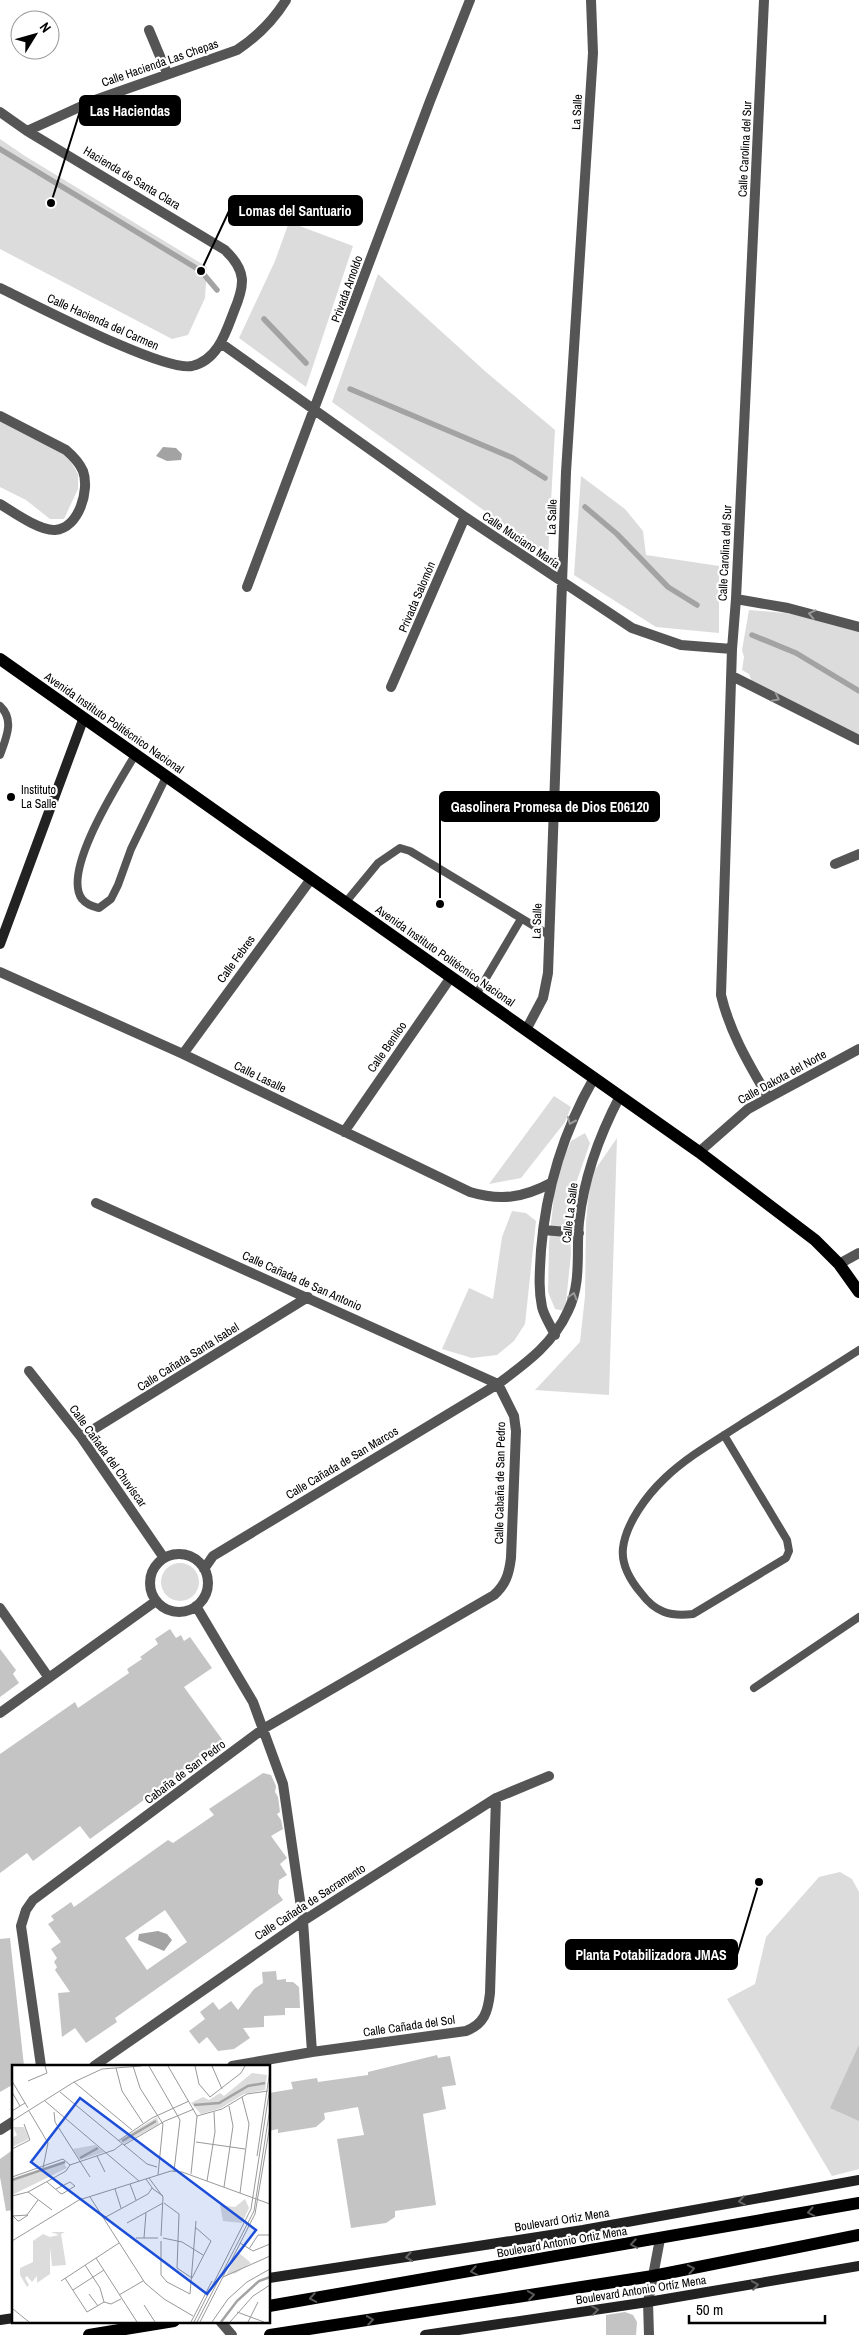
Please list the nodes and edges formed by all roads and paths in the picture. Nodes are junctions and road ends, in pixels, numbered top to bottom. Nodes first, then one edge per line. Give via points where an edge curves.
1 (286, 0) edge
2 (470, 0) edge
3 (591, 0) edge
4 (764, 0) edge
5 (149, 30) dead end
6 (166, 73) junction
7 (0, 112) edge
8 (27, 131) junction
9 (0, 288) edge
10 (222, 344) junction
11 (315, 411) junction
12 (0, 416) edge
13 (0, 504) edge
14 (465, 517) junction
15 (563, 584) junction
16 (248, 587) dead end
17 (736, 599) junction
18 (859, 627) edge
19 (732, 649) junction
20 (0, 659) edge
21 (732, 676) junction
22 (392, 687) dead end
23 (0, 706) edge
24 (83, 720) junction
25 (859, 740) edge
26 (0, 754) edge
27 (135, 755) junction
28 (166, 777) junction
29 (859, 854) edge
30 (835, 864) dead end
31 (311, 879) junction
32 (345, 903) junction
33 (521, 919) junction
34 (549, 935) junction
35 (0, 944) edge
36 (0, 972) edge
37 (451, 977) junction
38 (476, 995) junction
39 (526, 1030) junction
40 (859, 1049) edge
41 (183, 1054) junction
42 (594, 1078) junction
43 (620, 1096) junction
44 (768, 1097) junction
45 (344, 1132) junction
46 (699, 1152) junction
47 (551, 1182) junction
48 (510, 1198) joint
49 (96, 1203) dead end
50 (543, 1230) junction
51 (579, 1233) junction
52 (859, 1253) edge
53 (839, 1264) junction
54 (859, 1292) edge
55 (308, 1297) junction
56 (555, 1335) junction
57 (859, 1350) edge
58 (29, 1371) dead end
59 (498, 1384) junction
60 (724, 1435) junction
61 (81, 1437) junction
62 (164, 1558) junction
63 (204, 1569) junction
64 (504, 1586) joint
65 (156, 1601) junction
66 (196, 1606) junction
67 (0, 1608) edge
68 (859, 1617) edge
69 (49, 1678) junction
70 (754, 1688) dead end
71 (0, 1713) edge
72 (263, 1729) junction
73 (549, 1776) dead end
74 (496, 1798) junction
75 (303, 1921) junction
76 (312, 2052) junction
77 (41, 2065) edge
78 (95, 2065) edge
79 (238, 2065) edge
80 (12, 2122) edge
81 (0, 2130) edge
82 (859, 2180) edge
83 (859, 2203) edge
84 (859, 2235) edge
85 (660, 2239) junction
86 (859, 2266) edge
87 (652, 2276) junction
88 (270, 2278) edge
89 (648, 2302) junction
90 (270, 2306) edge
91 (168, 2322) edge
92 (221, 2322) edge
93 (89, 2335) edge
94 (232, 2335) edge
95 (270, 2335) edge
96 (425, 2335) edge
97 (648, 2335) edge

1 - 6 street, Calle Hacienda Las Chepas via 273,20 237,50
2 - 11 street, Privada Arnoldo
3 - 15 street, La Salle via 593,53 566,472
4 - 17 street, Calle Carolina del Sur
5 - 6 street
6 - 8 street, Calle Hacienda Las Chepas
7 - 8 street, Hacienda de Santa Clara
8 - 10 street, Hacienda de Santa Clara via 225,250 240,270 243,289
9 - 10 street, Calle Hacienda del Carmen via 146,356 173,364 192,366
10 - 11 street, Calle Muciano María
11 - 14 street, Calle Muciano María
11 - 16 street, Privada Arnoldo
12 - 13 street via 73,456 83,473 84,497 71,524 53,531
14 - 15 street, Calle Muciano María
14 - 22 street, Privada Salomón
15 - 19 street, Calle Muciano María via 632,628 655,637 682,645
15 - 34 street, La Salle
18 -> 17 street via 788,608
17 - 19 street, Calle Carolina del Sur
19 - 21 street, Calle Carolina del Sur
20 - 24 main road, Avenida Instituto Politécnico Nacional
21 -> 25 street
21 - 44 street, Calle Carolina del Sur via 721,995 734,1038
23 - 26 lane via 8,718 7,736
24 - 27 main road, Avenida Instituto Politécnico Nacional
24 - 35 street
27 - 28 main road, Avenida Instituto Politécnico Nacional
27 - 28 lane via 100,815 79,868 78,888 81,898 89,905 99,908 111,899
28 - 31 main road, Avenida Instituto Politécnico Nacional
29 - 30 street
31 - 32 main road, Avenida Instituto Politécnico Nacional
31 - 41 street, Calle Febres
32 - 33 lane via 378,863 400,848
32 - 37 main road, Avenida Instituto Politécnico Nacional
33 - 34 lane
33 - 38 lane
34 - 39 street, La Salle via 544,998
36 - 41 street, Calle Lasalle
37 - 38 main road, Avenida Instituto Politécnico Nacional
37 - 45 street, Calle Beniloo
38 - 39 main road, Avenida Instituto Politécnico Nacional
39 - 42 main road, Avenida Instituto Politécnico Nacional
40 - 44 street, Calle Dakota del Norte
41 - 45 street, Calle Lasalle
42 - 43 main road, Avenida Instituto Politécnico Nacional
42 -> 47 street, Calle La Salle via 567,1130
43 - 46 main road, Avenida Instituto Politécnico Nacional
43 - 51 street, Calle La Salle via 592,1159 584,1190
44 - 46 street, Calle Dakota del Norte via 748,1109
45 - 48 street, Calle Lasalle via 470,1192 486,1197
46 - 53 main road, Avenida Instituto Politécnico Nacional via 815,1240
47 - 48 street, Calle La Salle via 530,1193
47 - 50 street, Calle La Salle
49 - 55 street, Calle Cañada de San Antonio
50 - 51 street
50 - 56 street, Calle La Salle via 538,1282 543,1309
56 -> 51 street, Calle La Salle via 569,1310 577,1283
52 - 53 street
53 - 54 main road, Avenida Instituto Politécnico Nacional
55 - 59 street, Calle Cañada de San Antonio
55 - 61 street, Calle Cañada Santa Isabel
56 - 59 street, Calle La Salle via 533,1358
57 - 60 lane
58 - 61 street, Calle Cañada del Chuvíscar
59 - 63 street, Calle Cañada de San Marcos via 213,1556
59 - 64 street, Calle Cabaña de San Pedro via 512,1410 516,1431 511,1558
60 - 60 lane via 665,1477 627,1532 622,1550 624,1565 634,1585 658,1611 676,1616 693,1614 786,1558 789,1551 787,1540
61 - 62 street, Calle Cañada del Chuvíscar
62 - 63 street via 182,1554 199,1561
62 - 65 street via 152,1572 150,1582
63 - 66 street via 208,1585 202,1601
64 - 72 street, Cabaña de San Pedro via 494,1595
65 - 66 street via 171,1610 188,1610
65 - 69 street
66 - 72 street via 254,1702
67 - 69 street
68 - 70 lane
69 - 71 street
72 - 75 street via 283,1784
72 - 77 street, Cabaña de San Pedro via 44,1892 26,1910 21,1926 22,1938
73 - 74 street, Calle Cañada de Sacramento
74 - 75 street, Calle Cañada de Sacramento
74 - 76 street, Calle Cañada del Sol via 490,1993 481,2023 466,2031
75 - 76 street
75 - 78 street, Calle Cañada de Sacramento
76 - 79 street, Calle Cañada del Sol
80 - 81 street
82 -> 88 street, Boulevard Ortiz Mena via 583,2230
83 -> 85 main road, Boulevard Antonio Ortiz Mena
87 -> 84 main road
85 - 87 street
85 -> 90 main road, Boulevard Antonio Ortiz Mena
89 -> 86 street, Boulevard Antonio Ortíz Mena
87 - 89 street
95 -> 87 main road
96 -> 89 street, Boulevard Antonio Ortíz Mena
89 - 97 street
91 - 93 main road
92 - 94 street

